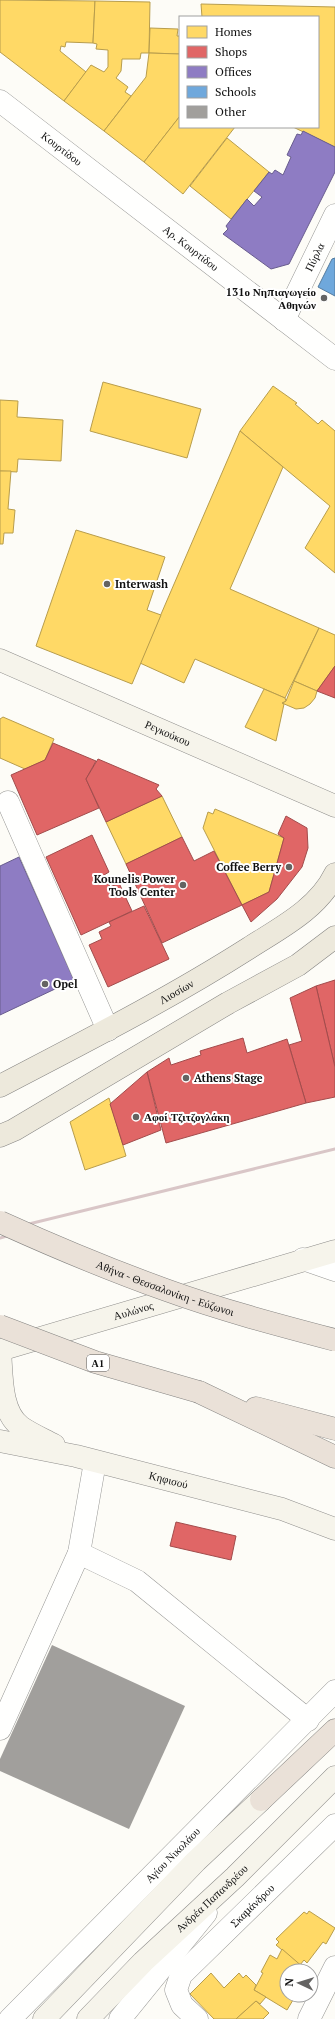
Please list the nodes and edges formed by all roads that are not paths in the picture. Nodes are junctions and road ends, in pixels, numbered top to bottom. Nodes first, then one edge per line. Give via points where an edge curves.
1 (0, 102) edge
2 (123, 196) joint
3 (335, 215) edge
4 (284, 320) junction
5 (335, 359) edge
6 (0, 660) edge
7 (8, 802) dead end
8 (335, 806) edge
9 (335, 874) edge
10 (335, 937) edge
11 (335, 952) edge
12 (298, 965) junction
13 (108, 1030) junction
14 (0, 1086) edge
15 (0, 1136) edge
16 (0, 1222) edge
17 (335, 1251) edge
18 (303, 1260) junction
19 (335, 1270) edge
20 (0, 1326) edge
21 (335, 1340) edge
22 (0, 1350) edge
23 (199, 1392) junction
24 (335, 1429) edge
25 (0, 1441) edge
26 (335, 1458) edge
27 (85, 1459) junction
28 (290, 1511) junction
29 (335, 1516) edge
30 (335, 1529) edge
31 (79, 1553) junction
32 (335, 1691) edge
33 (308, 1720) junction
34 (0, 1729) edge
35 (335, 1730) edge
36 (335, 1777) edge
37 (261, 1800) joint
38 (335, 1825) edge
39 (235, 1877) junction
40 (335, 1967) edge
41 (10, 2019) edge
42 (44, 2019) edge
43 (88, 2019) edge
44 (120, 2019) edge
45 (197, 2019) edge
46 (309, 2019) edge

1 - 2 street, Κουρτίδου
2 - 4 street, Αρ. Κουρτίδου
3 - 4 street, Πύρλα
4 - 5 street, Αρ. Κουρτίδου
6 - 8 main road, Ρεγκούκου
7 - 13 street
9 - 13 main road, Λιοσίων via 330,885 312,905 289,922
10 - 12 main road
11 - 12 main road
12 - 15 main road
13 - 14 main road, Λιοσίων
16 - 21 highway, Αθήνα - Θεσσαλονίκη - Εύζωνοι, bridge via 75,1256 167,1290
17 - 18 main road, Αυλώνος
18 - 19 street
18 - 22 main road, Αυλώνος
20 - 23 highway, Α1, bridge via 95,1362
22 - 27 main road via 3,1396 12,1419 20,1427
23 - 24 highway, Α1
23 - 26 highway
25 - 27 main road, Κηφισού
27 - 28 main road, Κηφισού
27 - 31 street
28 - 29 main road
28 - 30 main road, Κηφισού
31 - 33 street via 136,1581
31 - 34 street
32 - 33 street, Αγίου Νικολάου
33 - 41 street, Αγίου Νικολάου
35 - 37 highway
36 - 39 main road, Ανδρέα Παπανδρέου
37 - 42 main road via 196,1861
38 - 45 street, Σκαμάνδρου via 181,1975 176,1990 182,2005
39 - 43 main road, Ανδρέα Παπανδρέου via 144,1962
39 - 44 street
40 - 46 street

